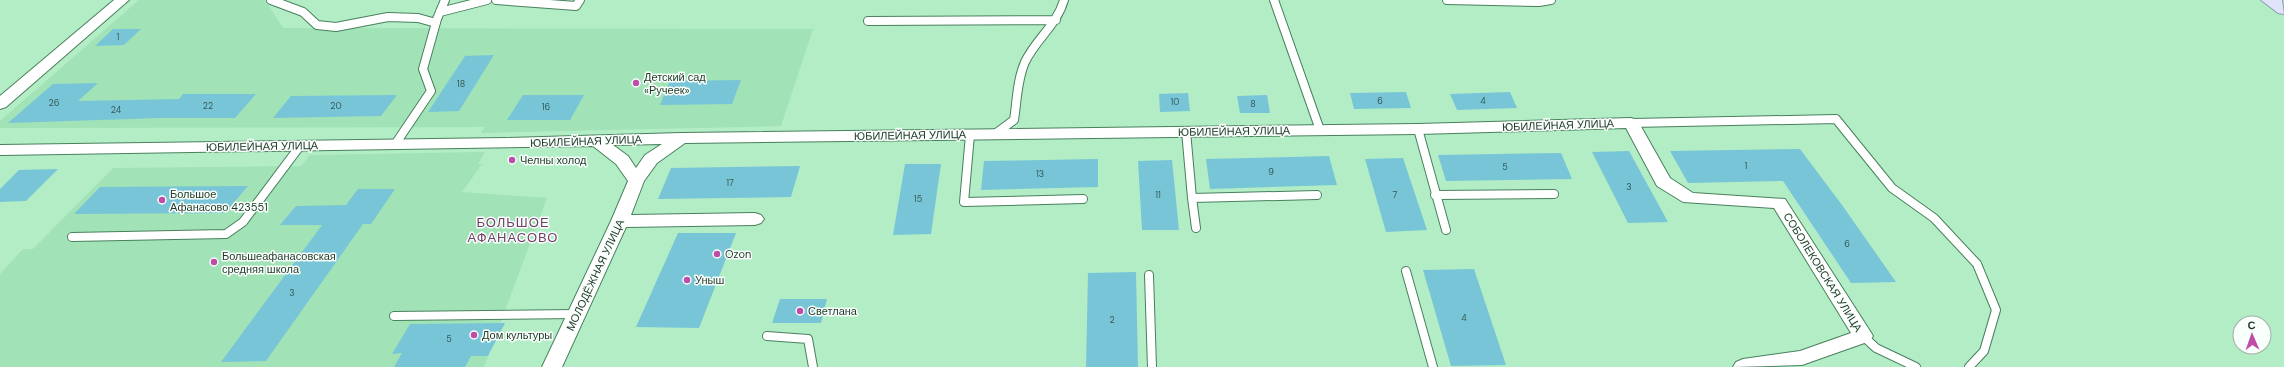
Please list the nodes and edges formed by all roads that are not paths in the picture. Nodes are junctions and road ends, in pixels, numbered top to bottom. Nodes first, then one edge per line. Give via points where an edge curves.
1 (122, 0) edge
2 (271, 0) edge
3 (446, 0) edge
4 (487, 0) edge
5 (496, 0) edge
6 (580, 0) edge
7 (1064, 0) edge
8 (1274, 0) edge
9 (1447, 0) edge
10 (1551, 0) edge
11 (2270, 0) edge
12 (2284, 9) edge
13 (440, 12) junction
14 (1056, 20) junction
15 (868, 21) dead end
16 (436, 22) junction
17 (0, 104) edge
18 (1631, 123) junction
19 (1418, 129) junction
20 (1320, 130) junction
21 (1186, 131) junction
22 (995, 134) junction
23 (970, 135) junction
24 (682, 138) junction
25 (597, 141) junction
26 (396, 143) junction
27 (300, 146) junction
28 (0, 150) edge
29 (636, 181) junction
30 (1554, 194) dead end
31 (1317, 195) dead end
32 (1435, 195) junction
33 (1083, 198) dead end
34 (1192, 198) junction
35 (755, 219) dead end
36 (620, 221) junction
37 (1196, 228) dead end
38 (1446, 230) dead end
39 (72, 237) dead end
40 (1406, 271) dead end
41 (1149, 276) dead end
42 (577, 314) junction
43 (394, 316) dead end
44 (767, 336) dead end
45 (1864, 336) junction
46 (552, 367) edge
47 (813, 367) edge
48 (1152, 367) edge
49 (1433, 367) edge
50 (1743, 367) edge
51 (1916, 367) edge
52 (1969, 367) edge

1 - 17 street
2 - 16 lane via 303,12 317,26 336,27 388,17 418,18
3 - 13 lane
4 - 13 lane
5 - 6 lane via 576,6
7 - 14 lane via 1062,11
8 - 20 lane
9 - 10 lane
11 - 12 main road
13 - 16 lane
14 - 15 lane
14 - 22 lane via 1026,61 1019,78 1014,120
16 - 26 lane via 423,69 431,90
18 - 19 street, ЮБИЛЕЙНАЯ УЛИЦА
18 - 45 street, СОБОЛЕКОВСКАЯ УЛИЦА via 1663,182 1689,198 1779,203
18 - 52 lane via 1836,119 1892,188 1934,218 1977,264 1996,310 1984,350
19 - 20 street, ЮБИЛЕЙНАЯ УЛИЦА
19 - 32 lane
20 - 21 street, ЮБИЛЕЙНАЯ УЛИЦА
21 - 22 street, ЮБИЛЕЙНАЯ УЛИЦА
21 - 34 lane
22 - 23 street, ЮБИЛЕЙНАЯ УЛИЦА
23 - 24 street, ЮБИЛЕЙНАЯ УЛИЦА
23 - 33 lane via 964,202
24 - 25 street, ЮБИЛЕЙНАЯ УЛИЦА
24 - 29 street, МОЛОДЁЖНАЯ УЛИЦА via 651,159
25 - 26 street, ЮБИЛЕЙНАЯ УЛИЦА
25 - 29 street via 622,160
26 - 27 street, ЮБИЛЕЙНАЯ УЛИЦА
27 - 28 street, ЮБИЛЕЙНАЯ УЛИЦА
27 - 39 lane via 243,222 226,234
29 - 36 street, МОЛОДЁЖНАЯ УЛИЦА
30 - 32 lane
31 - 34 lane
32 - 38 lane
34 - 37 lane
35 - 36 street
36 - 42 street, МОЛОДЁЖНАЯ УЛИЦА
40 - 49 lane
41 - 48 lane
42 - 43 lane
42 - 46 street, МОЛОДЁЖНАЯ УЛИЦА
44 - 47 lane via 808,339
45 - 50 street, СОБОЛЕКОВСКАЯ УЛИЦА via 1802,358
45 - 51 lane via 1876,348

